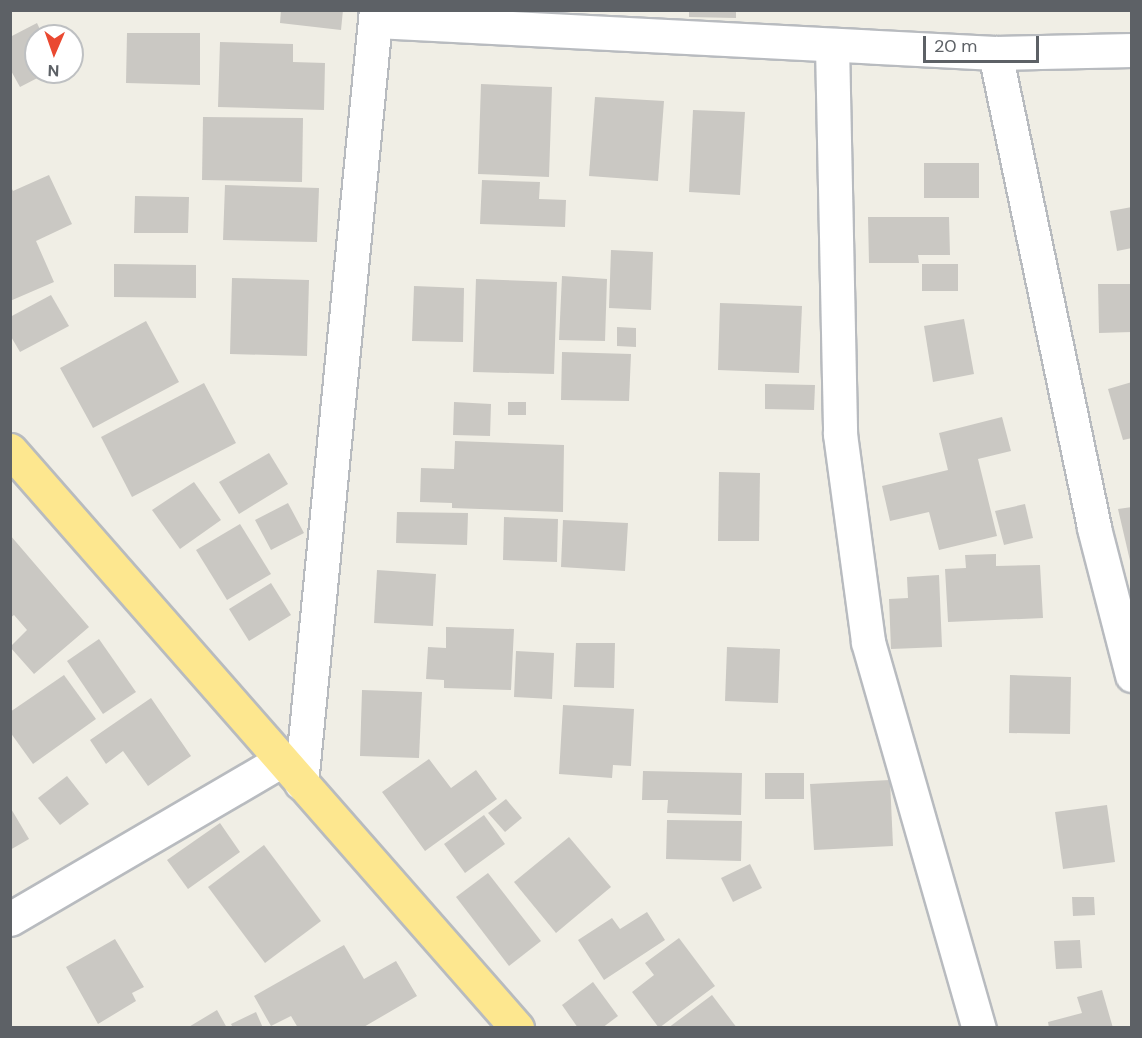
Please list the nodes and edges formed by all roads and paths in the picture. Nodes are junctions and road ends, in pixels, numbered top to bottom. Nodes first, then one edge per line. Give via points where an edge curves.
1 (376, 16) edge
2 (832, 45) junction
3 (1131, 50) edge
4 (995, 53) junction
5 (10, 450) edge
6 (1131, 675) edge
7 (292, 771) junction
8 (10, 919) edge
9 (517, 1028) edge
10 (979, 1028) edge

1 - 2 street
1 - 7 street
2 - 4 street
2 - 10 street via 840,434 868,642
3 - 4 street
4 - 6 street via 1094,528
5 - 7 highway
7 - 8 street
7 - 9 highway

